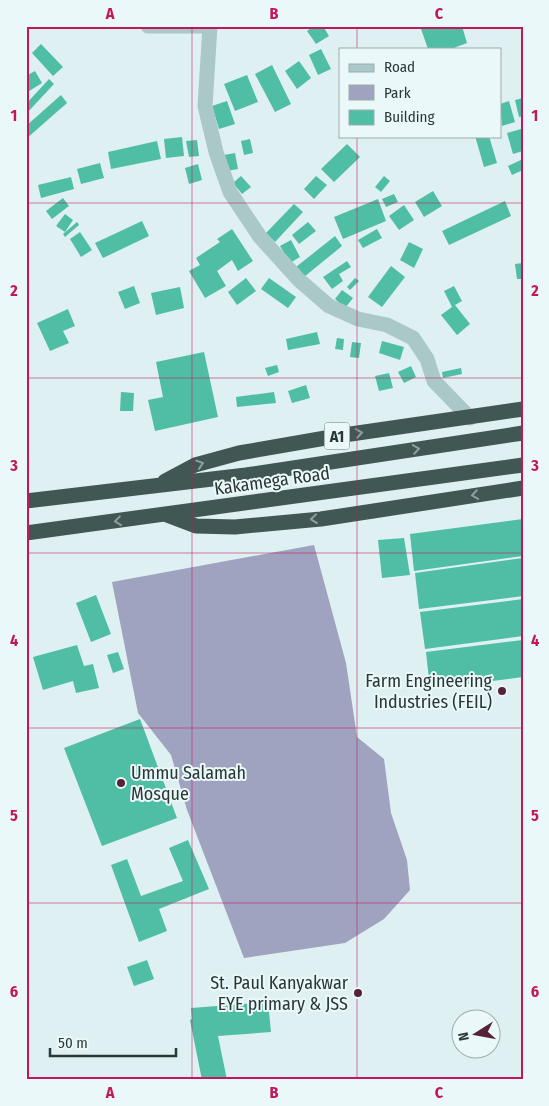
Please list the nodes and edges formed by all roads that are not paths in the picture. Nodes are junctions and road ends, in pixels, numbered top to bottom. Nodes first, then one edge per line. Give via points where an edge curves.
1 (148, 26) edge
2 (210, 26) edge
3 (523, 410) edge
4 (470, 418) junction
5 (523, 433) edge
6 (523, 464) edge
7 (157, 486) junction
8 (523, 488) edge
9 (26, 501) edge
10 (167, 514) junction
11 (26, 533) edge

1 - 2 street
2 - 4 street via 205,106 230,192 260,237 299,280 329,306 358,319 387,325 413,338 427,359 434,381
3 - 4 highway, A1
7 -> 4 highway, A1 via 195,465 239,453
7 -> 5 highway, A1
6 - 10 highway, Kakamega Road
7 - 9 highway, A1
8 -> 10 highway via 321,519 235,527 196,526
10 -> 11 highway, Kakamega Road

